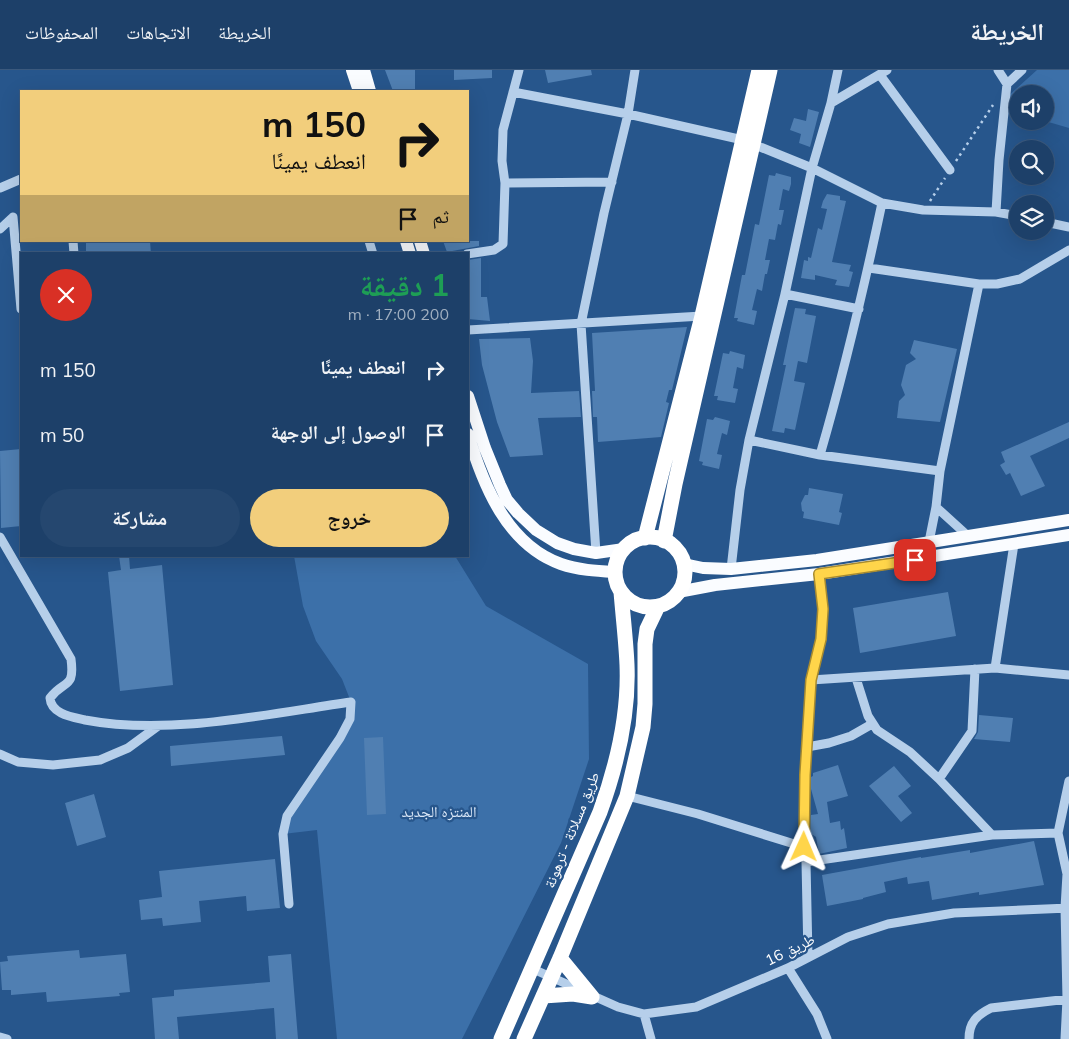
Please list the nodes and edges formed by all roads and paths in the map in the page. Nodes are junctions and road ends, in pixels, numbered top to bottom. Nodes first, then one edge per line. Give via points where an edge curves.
1 (352, 70) edge
2 (364, 70) edge
3 (519, 70) edge
4 (635, 70) edge
5 (758, 70) edge
6 (770, 70) edge
7 (838, 70) edge
8 (998, 70) edge
9 (1022, 70) edge
10 (884, 72) edge
11 (1007, 84) junction
12 (364, 90) edge
13 (365, 90) edge
14 (513, 92) junction
15 (831, 103) junction
16 (628, 114) junction
17 (748, 141) junction
18 (812, 168) junction
19 (950, 170) junction
20 (20, 179) edge
21 (612, 182) junction
22 (505, 183) junction
23 (0, 188) edge
24 (882, 203) junction
25 (923, 210) junction
26 (996, 212) junction
27 (1009, 214) edge
28 (1054, 224) edge
29 (1069, 227) edge
30 (0, 229) edge
31 (1069, 250) edge
32 (469, 254) edge
33 (869, 268) junction
34 (979, 284) junction
35 (785, 294) junction
36 (20, 298) edge
37 (860, 309) junction
38 (702, 316) junction
39 (581, 324) junction
40 (469, 330) edge
41 (469, 404) edge
42 (749, 440) junction
43 (469, 441) edge
44 (471, 455) edge
45 (820, 455) junction
46 (940, 471) junction
47 (936, 508) junction
48 (1069, 520) edge
49 (1069, 535) edge
50 (968, 536) junction
51 (0, 537) edge
52 (645, 538) junction
53 (664, 541) junction
54 (929, 542) junction
55 (1014, 544) junction
56 (624, 549) junction
57 (596, 553) junction
58 (684, 564) junction
59 (731, 569) junction
60 (615, 572) junction
61 (819, 574) junction
62 (621, 592) junction
63 (678, 592) junction
64 (658, 606) junction
65 (995, 668) junction
66 (974, 669) junction
67 (1069, 675) edge
68 (856, 678) junction
69 (811, 680) junction
70 (872, 724) junction
71 (158, 726) junction
72 (807, 747) junction
73 (0, 754) edge
74 (939, 779) junction
75 (1069, 781) edge
76 (627, 796) junction
77 (1058, 833) junction
78 (992, 835) junction
79 (804, 847) junction
80 (806, 862) junction
81 (1068, 873) edge
82 (289, 904) dead end
83 (1067, 908) edge
84 (808, 957) junction
85 (560, 958) junction
86 (788, 968) junction
87 (532, 969) junction
88 (551, 977) junction
89 (543, 996) junction
90 (592, 997) junction
91 (1068, 999) edge
92 (644, 1014) junction
93 (0, 1037) edge
94 (7, 1039) edge
95 (501, 1039) edge
96 (524, 1039) edge
97 (651, 1039) edge
98 (827, 1039) edge
99 (969, 1039) edge
100 (1065, 1039) edge

1 - 12 main road
2 - 13 main road
3 - 14 street
4 - 16 street
5 - 17 highway
6 - 17 highway
7 - 15 street
8 - 11 street
9 - 11 street
10 - 15 street
10 - 19 street
11 - 19 path
11 - 26 street
14 - 16 street
14 - 22 street via 503,130
15 - 18 street
16 - 17 street
16 - 21 street
17 - 18 street
17 - 38 highway
17 - 53 highway
18 - 24 street
18 - 35 street
19 - 25 path
20 - 23 street
21 - 22 street
21 - 39 street
22 - 32 street via 503,244 494,250
24 - 25 street
24 - 33 street
25 - 26 street
26 - 27 street
28 - 29 street
30 - 36 street via 13,217
31 - 34 street via 1020,279
33 - 34 street
33 - 37 street
34 - 46 street
35 - 37 street
35 - 42 street
37 - 45 street
38 - 39 street
38 - 52 highway
39 - 40 street
39 - 57 street
41 - 57 main road via 500,486 518,513 557,543
42 - 45 street
42 - 59 street
43 - 44 main road
44 - 60 main road via 505,521 536,551 561,564
45 - 46 street
46 - 47 street
47 - 50 street
47 - 54 street
48 - 50 main road
49 - 55 main road
50 - 54 main road
51 - 71 street via 71,659 72,675 68,684 52,695 52,708 73,718 106,724
52 - 53 highway
52 - 56 highway
53 - 58 highway via 680,554
54 - 59 main road via 818,560
55 - 61 main road
55 - 65 street
56 - 57 main road
56 - 60 highway via 617,560
58 - 59 main road
58 - 63 highway via 683,584
60 - 62 highway
61 - 63 main road
61 - 69 street via 822,632
62 - 64 highway via 631,602 644,607
62 - 87 highway, طريق مسلاتة - ترهونة via 626,691 613,775
63 - 64 highway
64 - 76 highway via 647,629 643,727
65 - 66 street
65 - 67 street
66 - 68 street
66 - 74 street via 972,731
68 - 69 street
68 - 70 street
69 - 72 street
70 - 72 street via 851,736
70 - 74 street
71 - 73 street via 128,748 100,760 53,764 18,762
71 - 82 street via 350,702 350,719 340,738 287,816 283,834
72 - 79 street
74 - 78 street
75 - 77 street
76 - 79 street
76 - 85 highway
77 - 78 street
77 - 81 street
78 - 80 street
79 - 80 street
80 - 84 street
81 - 83 street
83 - 84 street, طريق 16 via 954,912 888,924 848,937
83 - 91 street
84 - 86 street, طريق 16
85 - 88 highway
85 - 90 highway
86 - 92 street, طريق 16 via 696,1007
86 - 98 street via 817,1014
87 - 88 street, طريق 16
87 - 95 highway, طريق مسلاتة - ترهونة
88 - 89 highway
88 - 90 street, طريق 16
89 - 90 highway via 573,994
89 - 96 highway
90 - 92 street, طريق 16
91 - 99 street via 991,1008 973,1021
91 - 100 street
92 - 97 street
93 - 94 street

